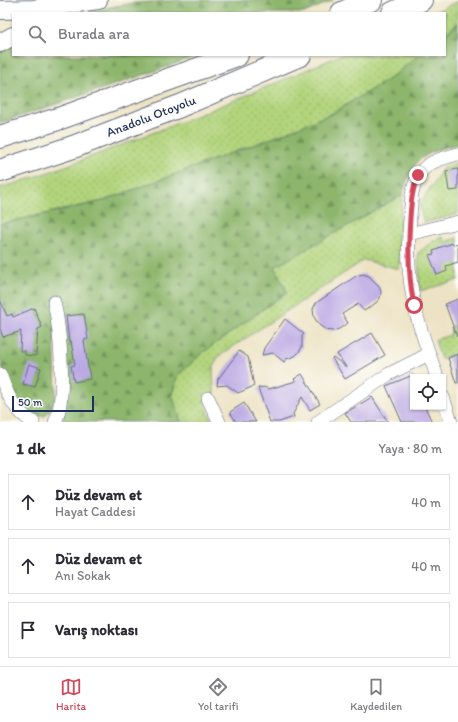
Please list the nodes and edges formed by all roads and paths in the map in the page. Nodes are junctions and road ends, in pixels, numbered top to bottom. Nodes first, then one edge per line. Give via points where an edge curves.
1 (371, 0) edge
2 (421, 0) edge
3 (87, 1) edge
4 (61, 9) edge
5 (0, 10) edge
6 (344, 12) edge
7 (396, 12) edge
8 (12, 37) edge
9 (0, 43) edge
10 (234, 56) edge
11 (298, 56) edge
12 (0, 137) edge
13 (458, 154) edge
14 (0, 171) edge
15 (458, 222) edge
16 (408, 234) junction
17 (54, 302) dead end
18 (429, 354) junction
19 (0, 374) edge
20 (436, 374) edge
21 (208, 398) dead end
22 (446, 406) edge
23 (334, 418) edge
24 (33, 422) edge
25 (55, 422) edge
26 (219, 422) edge
27 (318, 422) edge
28 (451, 422) edge

1 - 6 highway
2 - 7 highway
3 - 4 main road
4 - 5 main road
8 - 9 main road
10 - 12 highway, Anadolu Otoyolu
11 - 14 highway, Anadolu Otoyolu via 180,106 73,147
13 - 16 street via 430,164 418,175 412,194
15 - 16 street
16 - 18 street via 411,291
17 - 25 street via 59,328 61,382 59,411
18 - 20 street
18 - 23 street via 389,374
19 - 24 street via 12,404
21 - 26 street
22 - 28 street
23 - 27 street

